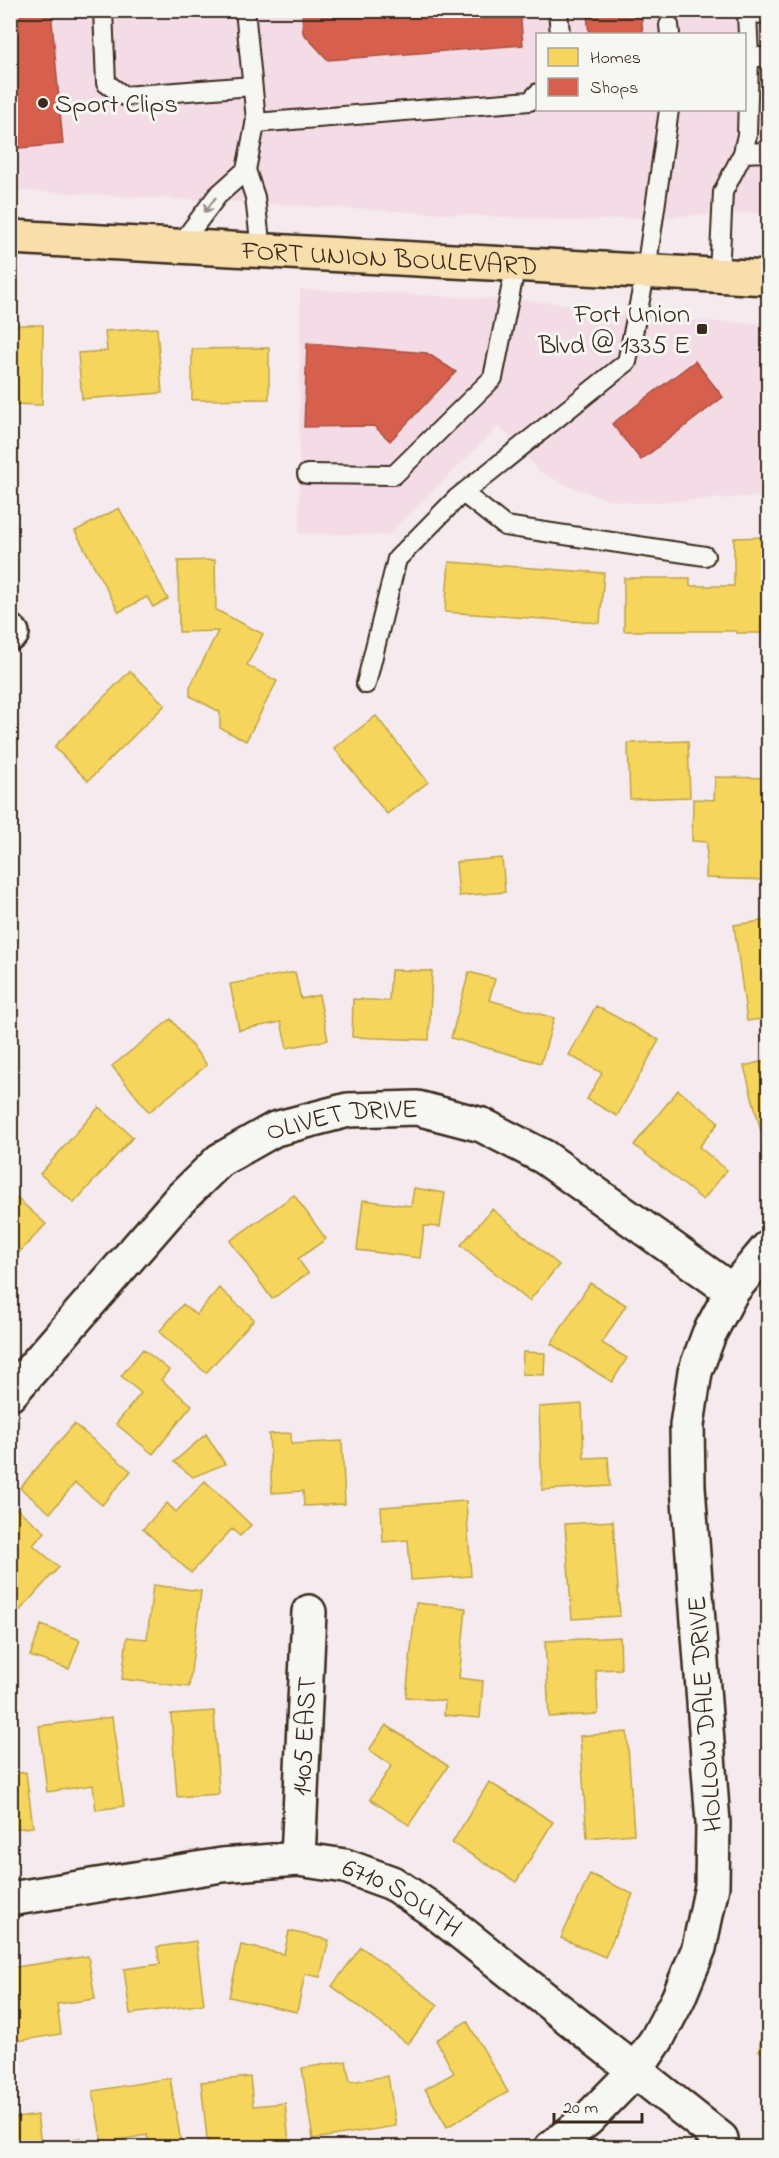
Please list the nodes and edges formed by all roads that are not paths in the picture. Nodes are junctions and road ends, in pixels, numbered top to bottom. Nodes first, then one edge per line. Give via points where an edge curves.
1 (103, 10) edge
2 (245, 10) edge
3 (558, 10) edge
4 (748, 12) edge
5 (768, 14) edge
6 (560, 33) edge
7 (749, 57) junction
8 (768, 57) edge
9 (252, 86) junction
10 (536, 94) edge
11 (669, 111) edge
12 (255, 123) junction
13 (760, 155) edge
14 (246, 170) junction
15 (10, 237) edge
16 (180, 245) junction
17 (261, 250) junction
18 (516, 264) junction
19 (646, 271) junction
20 (719, 275) junction
21 (768, 278) edge
22 (768, 286) edge
23 (307, 474) dead end
24 (463, 493) junction
25 (705, 556) dead end
26 (366, 684) dead end
27 (768, 1248) edge
28 (732, 1291) junction
29 (10, 1394) edge
30 (309, 1612) dead end
31 (297, 1859) junction
32 (10, 1899) edge
33 (636, 2070) junction
34 (721, 2139) dead end
35 (551, 2148) edge

1 - 9 lane via 106,83 124,96
2 - 9 lane
3 - 6 lane
4 - 5 lane
4 - 7 lane
7 - 8 lane
7 - 13 lane via 747,135
9 - 12 lane
10 - 12 lane via 530,101
11 - 19 lane
12 - 14 lane
13 - 20 lane via 723,192
14 -> 16 lane via 217,196
14 - 17 lane via 255,197
15 - 16 main road, FORT UNION BOULEVARD
16 - 17 main road, FORT UNION BOULEVARD
17 - 18 main road, FORT UNION BOULEVARD
18 - 19 main road, FORT UNION BOULEVARD
18 - 23 lane via 493,378 394,475
19 - 20 main road, FORT UNION BOULEVARD
19 - 24 lane via 627,362
20 - 21 main road, FORT UNION BOULEVARD
21 - 22 lane
24 - 25 lane via 505,526
24 - 26 lane via 397,559
27 - 28 street, HOLLOW DALE DRIVE
28 - 29 street, OLIVET DRIVE via 544,1157 482,1125 417,1108 348,1110 275,1129 220,1160 179,1200
28 - 33 street, HOLLOW DALE DRIVE via 709,1334 695,1372 687,1425 712,1823 712,1886 699,1948 673,2009
30 - 31 street, 1405 EAST
31 - 32 street, 6710 SOUTH via 222,1865
31 - 33 street, 6710 SOUTH via 345,1866 392,1883 434,1911
33 - 34 street, 6710 SOUTH
33 - 35 street, HOLLOW DALE DRIVE via 588,2120

